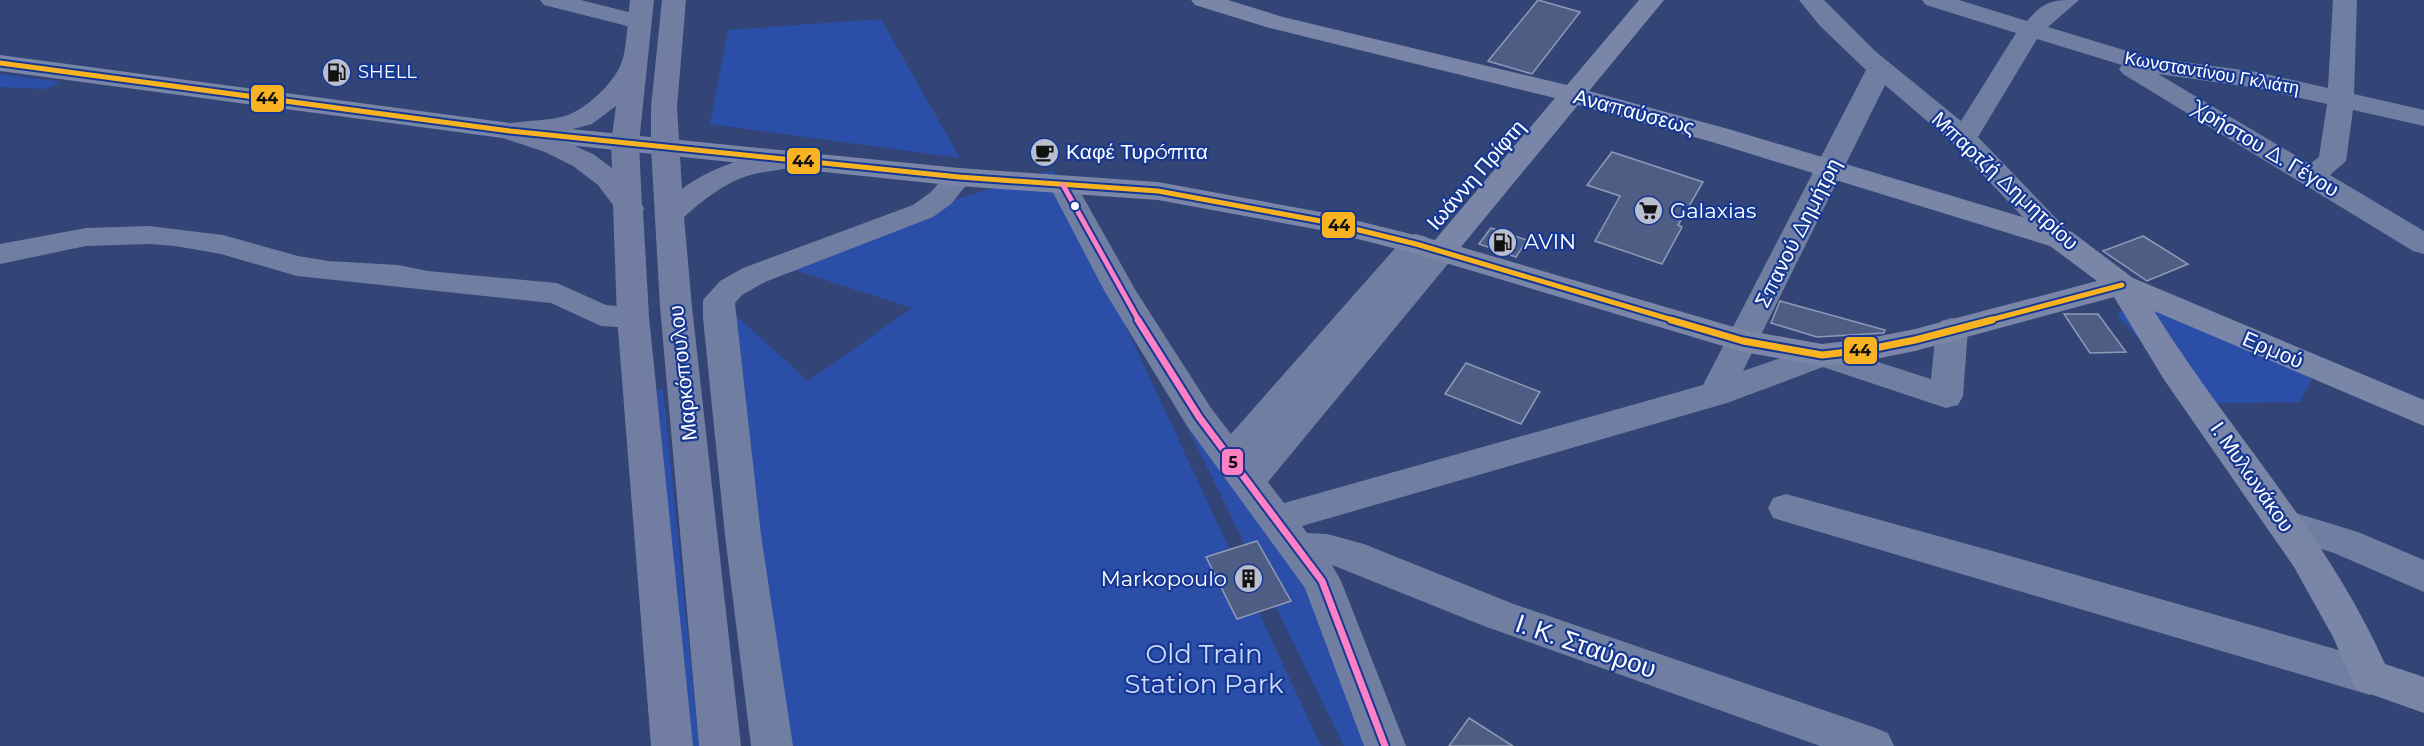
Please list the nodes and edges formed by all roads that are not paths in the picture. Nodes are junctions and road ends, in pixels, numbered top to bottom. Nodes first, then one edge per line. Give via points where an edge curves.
1 (552, 0) edge
2 (674, 0) edge
3 (1203, 0) edge
4 (1628, 0) edge
5 (1652, 0) edge
6 (1811, 0) edge
7 (1934, 0) edge
8 (2067, 0) edge
9 (2345, 0) edge
10 (641, 11) edge
11 (2030, 30) junction
12 (2108, 54) junction
13 (0, 63) edge
14 (634, 65) junction
15 (1879, 70) junction
16 (1562, 92) junction
17 (2341, 98) junction
18 (2424, 118) edge
19 (510, 131) junction
20 (1964, 138) junction
21 (625, 143) junction
22 (664, 147) junction
23 (789, 160) junction
24 (1831, 169) junction
25 (959, 177) junction
26 (2310, 177) junction
27 (1063, 185) junction
28 (630, 208) junction
29 (670, 215) junction
30 (2061, 239) junction
31 (2424, 244) edge
32 (1429, 248) junction
33 (0, 254) edge
34 (2122, 285) junction
35 (633, 317) junction
36 (1952, 329) junction
37 (1743, 341) junction
38 (1822, 355) junction
39 (1715, 394) junction
40 (2424, 414) edge
41 (1239, 470) junction
42 (1786, 508) dead end
43 (2286, 524) junction
44 (1288, 534) junction
45 (2424, 578) edge
46 (2370, 677) junction
47 (2424, 695) edge
48 (672, 746) edge
49 (720, 746) edge
50 (772, 746) edge
51 (1385, 746) edge
52 (1874, 746) edge

1 - 10 street
2 - 22 highway, Μαρκόπουλου
3 - 16 main road, Αναπαύσεως via 1339,38
4 - 16 main road, Ιωάννη Πρίφτη
5 - 16 main road via 1623,35
6 - 15 street, Μπαρτζή Δημητρίου
7 - 11 street, Κωνσταντίνου Γκλιάτη
8 - 11 street
9 - 17 street
10 - 14 highway, Μαρκόπουλου
11 - 12 street, Κωνσταντίνου Γκλιάτη
11 - 20 street
12 - 17 street, Κωνσταντίνου Γκλιάτη via 2144,64 2257,80
12 - 26 street, Χρήστου Δ. Γέγου
13 - 19 main road
14 - 19 highway via 611,98 580,122
14 - 21 highway, Μαρκόπουλου
15 - 20 street, Μπαρτζή Δημητρίου
15 - 24 street, Σπανού Δημήτρη
16 - 24 main road, Αναπαύσεως
16 - 32 main road, Ιωάννη Πρίφτη
17 - 18 street, Κωνσταντίνου Γκλιάτη
17 - 26 street via 2332,161
19 - 21 main road
19 - 28 highway via 590,162 616,186
20 - 30 street, Μπαρτζή Δημητρίου
21 - 22 main road
21 - 28 highway, Μαρκόπουλου
22 - 23 main road
22 - 29 highway, Μαρκόπουλου
23 - 25 main road
23 - 29 highway via 745,167 715,178 698,188
24 - 30 main road, Αναπαύσεως
24 - 37 street, Σπανού Δημήτρη
25 - 27 main road
25 - 50 street via 923,212 754,275 719,300 743,535
26 - 31 street, Χρήστου Δ. Γέγου
27 - 32 main road via 1158,191 1208,199 1281,212
27 - 41 street via 1121,292 1199,417
28 - 35 highway, Μαρκόπουλου
29 - 49 highway, Μαρκόπουλου
30 - 34 main road, Μπαρτζή Δημητρίου
32 - 37 main road
32 - 41 street, Ιωάννη Πρίφτη
33 - 35 street via 86,237 174,237 328,271 557,293 601,315
34 - 36 main road
34 - 40 main road, Ερμού
34 - 43 main road, Ι. Μυλωνάκου via 2175,369
35 - 48 highway, Μαρκόπουλου
36 - 38 main road via 1892,345
36 - 38 street via 1946,396
37 - 38 main road
37 - 39 street, Σπανού Δημήτρη
38 - 39 street
39 - 44 street
41 - 44 street
42 - 46 street
43 - 45 street via 2345,542
43 - 46 main road, Ι. Μυλωνάκου via 2335,602
44 - 51 street via 1322,581
44 - 52 street, Ι. Κ. Σταύρου via 1351,555 1498,615
46 - 47 main road

